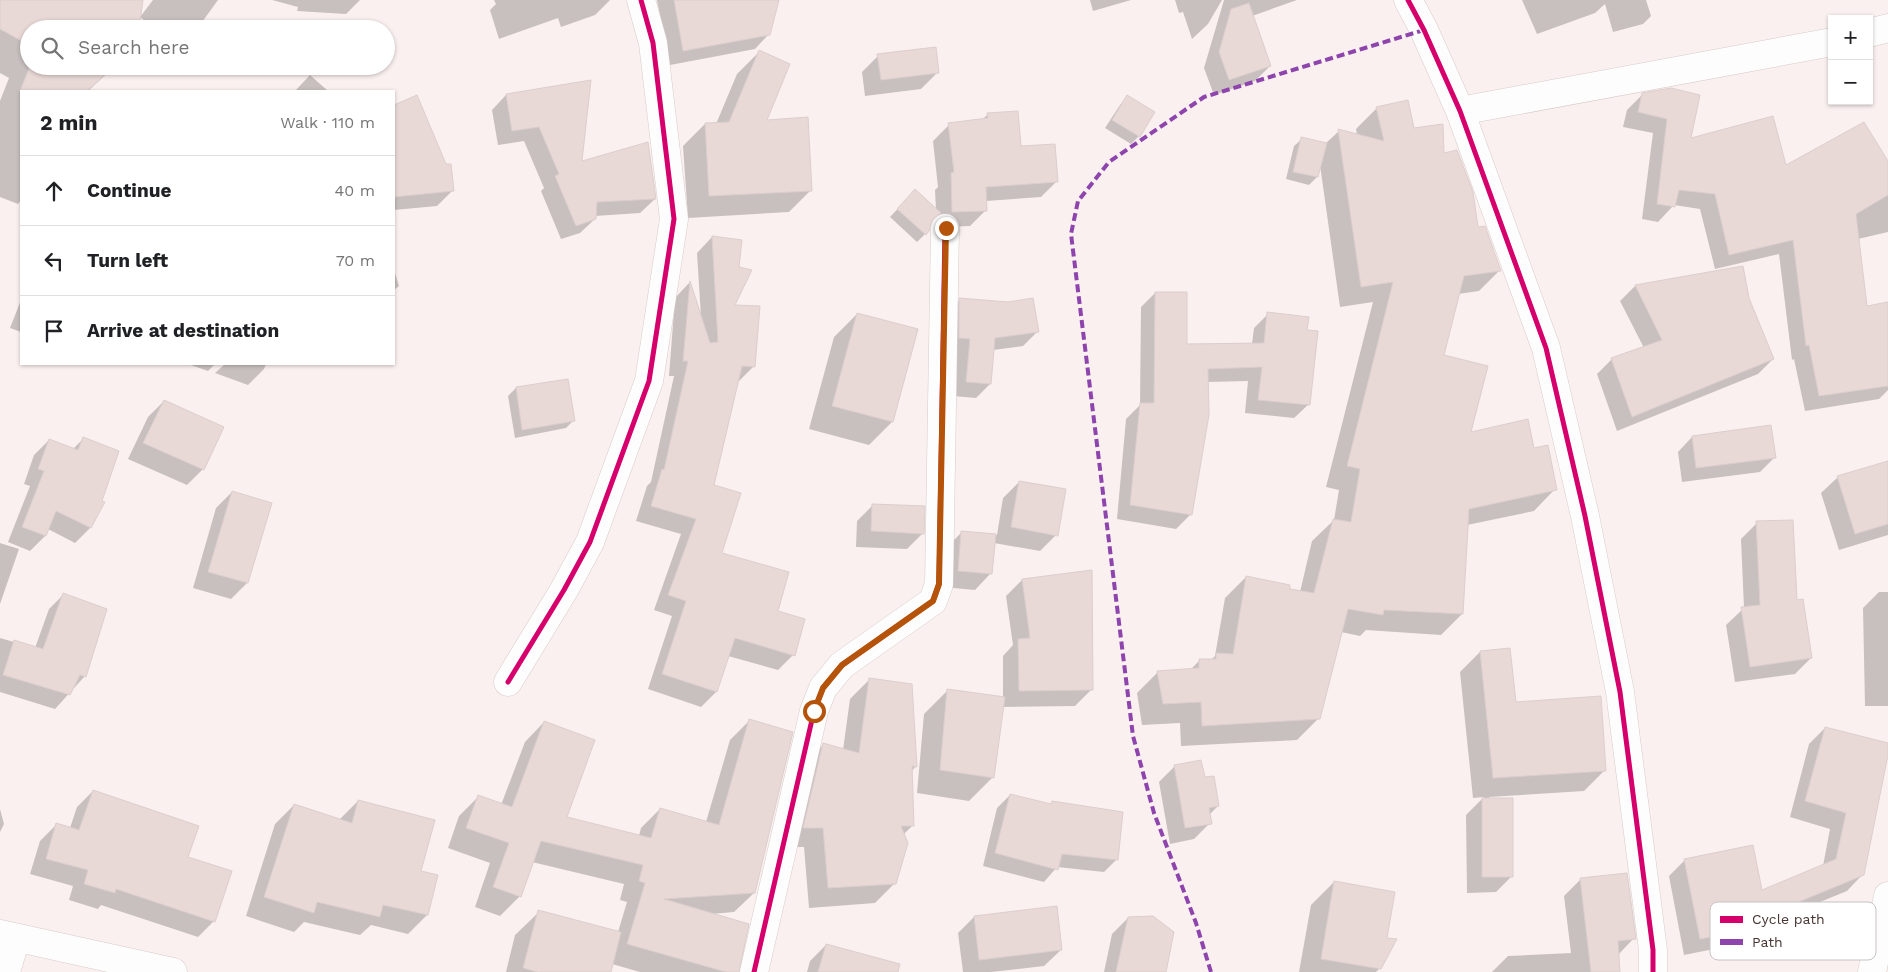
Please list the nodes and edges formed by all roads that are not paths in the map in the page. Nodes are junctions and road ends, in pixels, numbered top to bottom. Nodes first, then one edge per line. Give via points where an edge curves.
1 (641, 0) edge
2 (1408, 0) edge
3 (1888, 28) edge
4 (1873, 32) edge
5 (1828, 43) edge
6 (1460, 110) junction
7 (946, 228) dead end
8 (508, 682) dead end
9 (1888, 896) edge
10 (8, 936) edge
11 (1876, 953) edge
12 (6, 972) edge
13 (173, 972) edge
14 (754, 972) edge
15 (1653, 972) edge

1 - 8 street via 653,43 674,219 648,381 590,542
2 - 6 street
3 - 4 street
5 - 6 street
6 - 15 street via 1546,348 1585,516 1620,692 1653,950
7 - 14 street via 939,584 933,601 842,665 823,688 814,711
9 - 11 street
10 - 12 street
10 - 13 street

